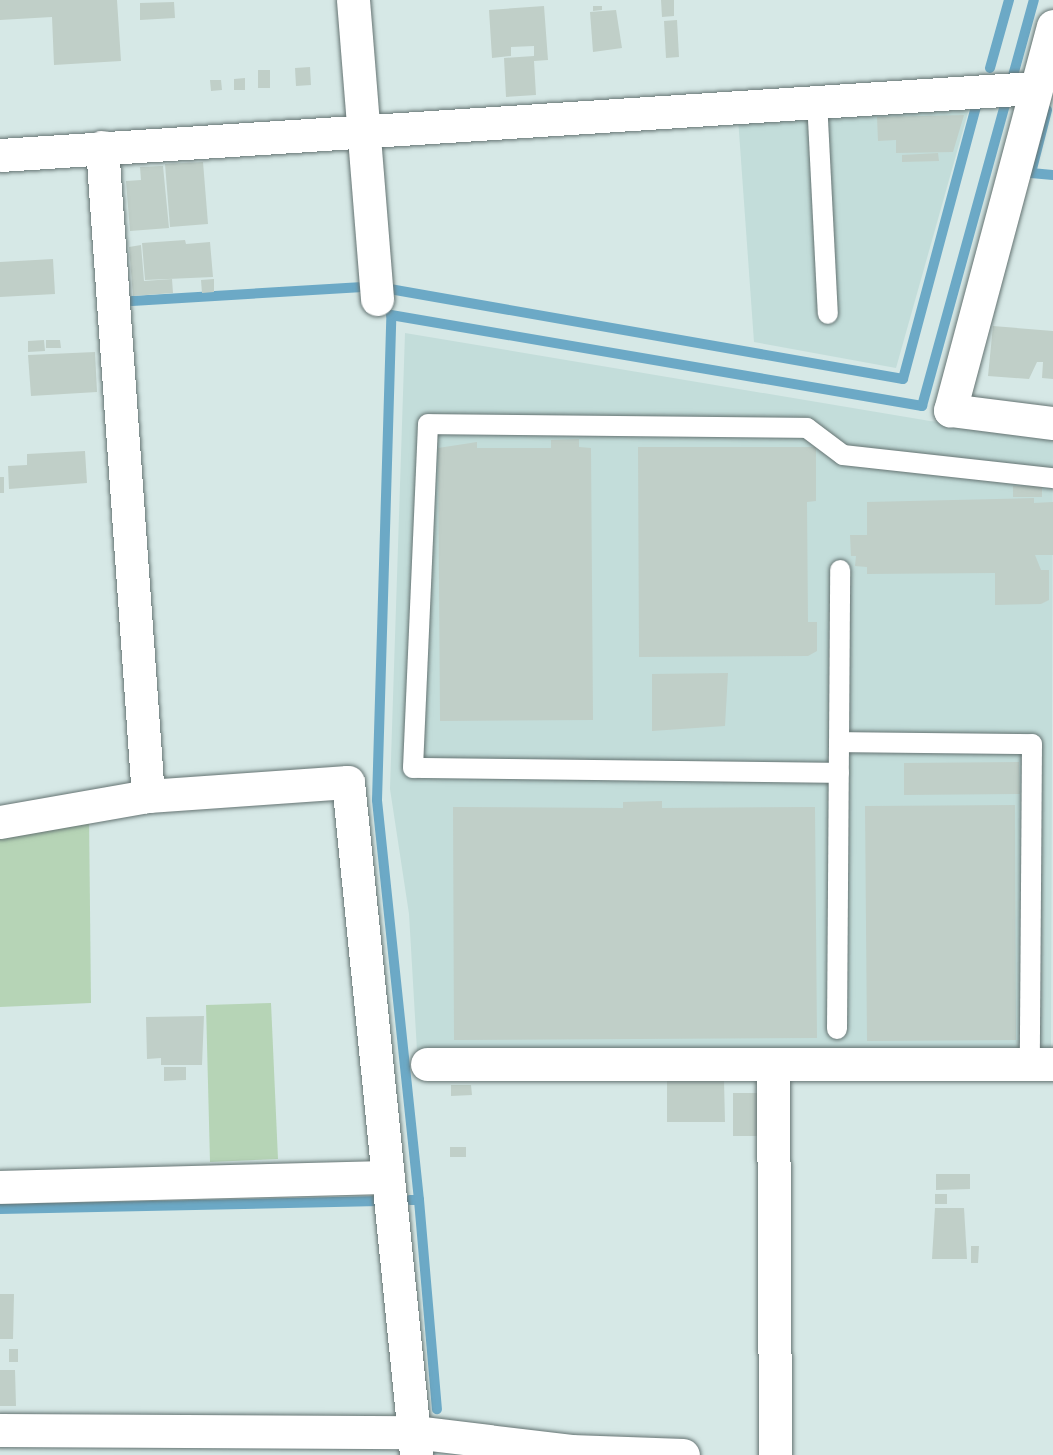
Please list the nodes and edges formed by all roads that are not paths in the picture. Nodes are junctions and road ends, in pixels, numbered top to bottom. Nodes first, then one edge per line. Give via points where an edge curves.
1 (353, 0) edge
2 (1053, 26) edge
3 (1034, 88) junction
4 (817, 100) junction
5 (363, 128) junction
6 (102, 147) junction
7 (0, 155) edge
8 (377, 299) dead end
9 (828, 314) dead end
10 (1053, 423) edge
11 (1053, 478) edge
12 (840, 570) dead end
13 (839, 742) junction
14 (839, 772) junction
15 (148, 796) junction
16 (0, 822) edge
17 (837, 1029) dead end
18 (427, 1064) dead end
19 (773, 1064) junction
20 (1041, 1064) edge
21 (388, 1177) junction
22 (0, 1187) edge
23 (0, 1430) edge
24 (415, 1443) edge
25 (683, 1455) edge
26 (775, 1455) edge

1 - 5 street
2 - 3 street
3 - 4 street
3 - 10 street via 950,410
4 - 5 street
4 - 9 lane
5 - 6 street
5 - 8 street
6 - 7 street
6 - 15 street
11 - 14 lane via 843,455 807,428 428,424 413,768
12 - 13 lane
13 - 14 lane
13 - 20 lane via 1032,744
14 - 17 lane
15 - 16 street
15 - 21 street via 348,782
18 - 19 street
19 - 20 street
19 - 26 street
21 - 22 street
21 - 24 street
23 - 24 street
24 - 25 street

